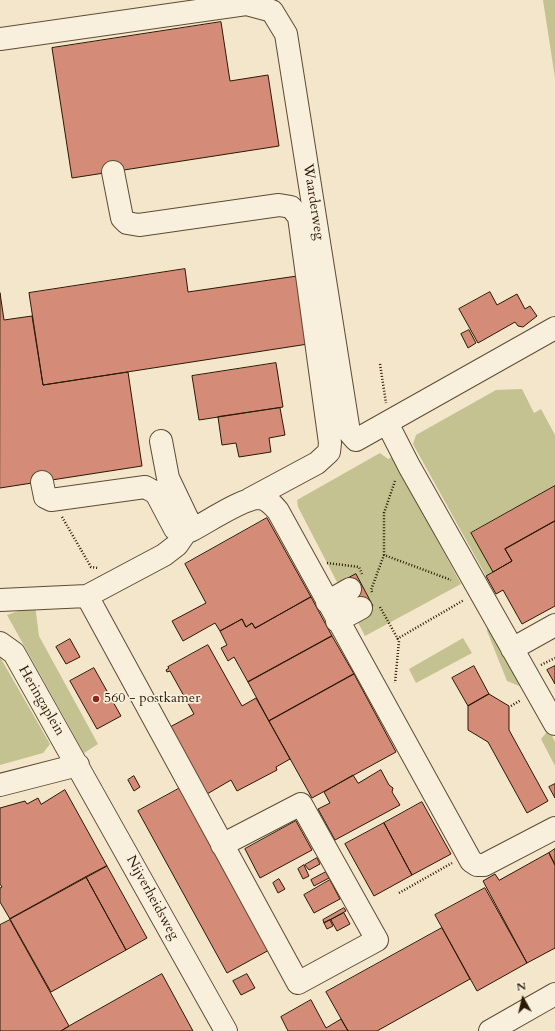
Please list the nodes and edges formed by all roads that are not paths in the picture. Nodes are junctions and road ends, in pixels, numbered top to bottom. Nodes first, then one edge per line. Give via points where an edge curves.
1 (210, 4) edge
2 (273, 6) edge
3 (0, 39) edge
4 (113, 172) dead end
5 (549, 331) edge
6 (387, 423) junction
7 (161, 441) dead end
8 (42, 482) dead end
9 (250, 498) junction
10 (186, 532) junction
11 (362, 593) road end
12 (87, 596) junction
13 (0, 600) edge
14 (330, 608) junction
15 (555, 626) edge
16 (0, 642) edge
17 (512, 649) junction
18 (555, 724) edge
19 (78, 765) junction
20 (0, 785) edge
21 (555, 828) edge
22 (222, 844) junction
23 (555, 994) edge
24 (494, 1030) edge
25 (226, 1031) edge

1 - 2 street, Waarderweg
1 - 3 street, Waarderweg
2 - 6 street, Waarderweg via 286,34 349,432 356,440
4 - 9 street via 122,218 127,223 139,225 279,205 291,207 298,217 330,443 329,452 317,463
5 - 6 street, Waarderweg
6 - 17 street
7 - 10 street via 168,478 189,522
8 - 10 street via 45,497 50,500 145,487 156,493 175,530
9 - 10 street
9 - 14 street via 262,498 278,510
10 - 12 street via 177,545 164,555
11 - 14 street
12 - 13 street
12 - 22 street
14 - 21 street via 471,861 477,866 484,865
15 - 17 street
16 - 19 street, Heringaplein via 14,653
17 - 18 street
19 - 20 street
19 - 25 street, Nijverheidsweg
22 - 22 street via 298,983 377,940 301,804
23 - 24 street

